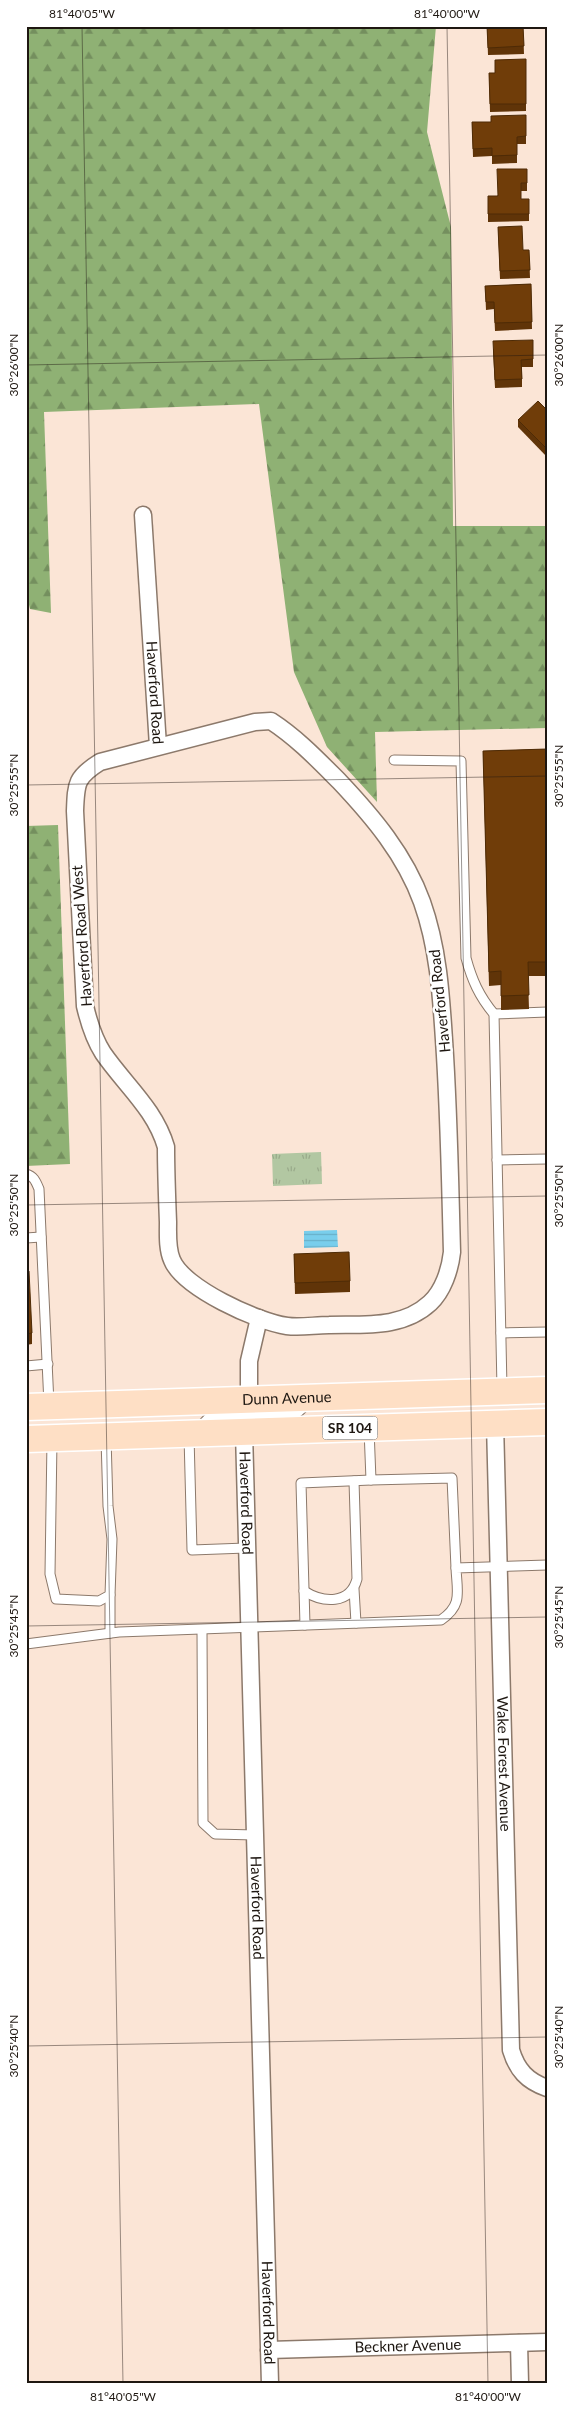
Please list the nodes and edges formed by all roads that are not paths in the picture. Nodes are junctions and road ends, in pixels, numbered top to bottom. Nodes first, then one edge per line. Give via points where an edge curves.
1 (142, 516) dead end
2 (158, 746) junction
3 (394, 760) dead end
4 (547, 1012) edge
5 (494, 1014) junction
6 (547, 1158) edge
7 (497, 1160) junction
8 (26, 1174) edge
9 (26, 1238) edge
10 (41, 1238) junction
11 (259, 1318) junction
12 (547, 1332) edge
13 (501, 1333) junction
14 (48, 1364) junction
15 (26, 1366) edge
16 (547, 1390) edge
17 (502, 1391) junction
18 (303, 1397) junction
19 (249, 1398) junction
20 (38, 1407) edge
21 (547, 1422) edge
22 (496, 1423) junction
23 (369, 1428) junction
24 (244, 1432) junction
25 (197, 1433) junction
26 (106, 1436) junction
27 (26, 1438) edge
28 (52, 1438) junction
29 (371, 1480) junction
30 (354, 1481) junction
31 (246, 1548) junction
32 (547, 1565) edge
33 (498, 1566) junction
34 (456, 1568) junction
35 (354, 1589) junction
36 (304, 1591) junction
37 (110, 1595) junction
38 (356, 1623) junction
39 (305, 1625) junction
40 (249, 1627) junction
41 (202, 1631) junction
42 (110, 1633) junction
43 (26, 1644) edge
44 (255, 1835) junction
45 (547, 2088) edge
46 (547, 2342) edge
47 (519, 2343) junction
48 (269, 2350) junction
49 (270, 2384) edge
50 (520, 2384) edge

1 - 2 street, Haverford Road
2 - 11 street, Haverford Road West via 100,762 83,773 76,786 74,811 85,1006 103,1053 151,1112 163,1137 172,1260 183,1276 203,1292
2 - 11 street, Haverford Road via 255,722 271,721 292,734 357,800 389,838 422,902 434,944 440,979 446,1065 452,1252 450,1268 442,1286 430,1303 412,1316 385,1324 287,1326
3 - 5 lane via 461,761 466,958 473,982
4 - 5 lane
5 - 7 lane
6 - 7 lane
7 - 13 lane
8 - 10 lane via 31,1175 39,1189
9 - 10 lane
10 - 14 lane
11 - 19 street via 249,1361
12 - 13 lane
13 - 17 lane
14 - 15 lane
14 - 20 lane
16 - 17 main road, Dunn Avenue / SR 104
17 - 18 main road, Dunn Avenue / SR 104
18 - 19 main road, Dunn Avenue / SR 104
18 - 24 main road via 290,1409 251,1419
19 - 20 main road, Dunn Avenue / SR 104
19 - 25 main road via 249,1406 244,1412 223,1416
21 - 22 main road, SR 104
22 - 23 main road, SR 104
22 - 33 street, Wake Forest Avenue
23 - 24 main road, SR 104
23 - 29 lane
24 - 25 main road, SR 104
24 - 31 street, Haverford Road
25 - 26 main road, SR 104
25 - 31 lane via 192,1550
26 - 28 main road, SR 104
26 - 37 lane via 112,1539
27 - 28 main road, SR 104
28 - 37 lane via 50,1574 56,1599 99,1601
29 - 30 lane
29 - 34 lane via 452,1478
30 - 35 lane via 357,1580
30 - 36 lane via 301,1483
31 - 40 street, Haverford Road
32 - 33 lane
33 - 34 lane
33 - 45 street, Wake Forest Avenue via 511,2050 515,2064 523,2074 535,2084
34 - 38 lane via 457,1603 453,1612 441,1620
35 - 36 lane via 347,1597 335,1600 323,1600
35 - 38 lane
36 - 39 lane
37 - 42 lane
38 - 39 lane
39 - 40 lane
40 - 41 lane
40 - 44 street, Haverford Road
41 - 42 lane
41 - 44 lane via 203,1823 215,1834
42 - 43 lane
44 - 48 street, Haverford Road
46 - 47 street, Beckner Avenue
47 - 48 street, Beckner Avenue
47 - 50 street
48 - 49 street, Haverford Road

